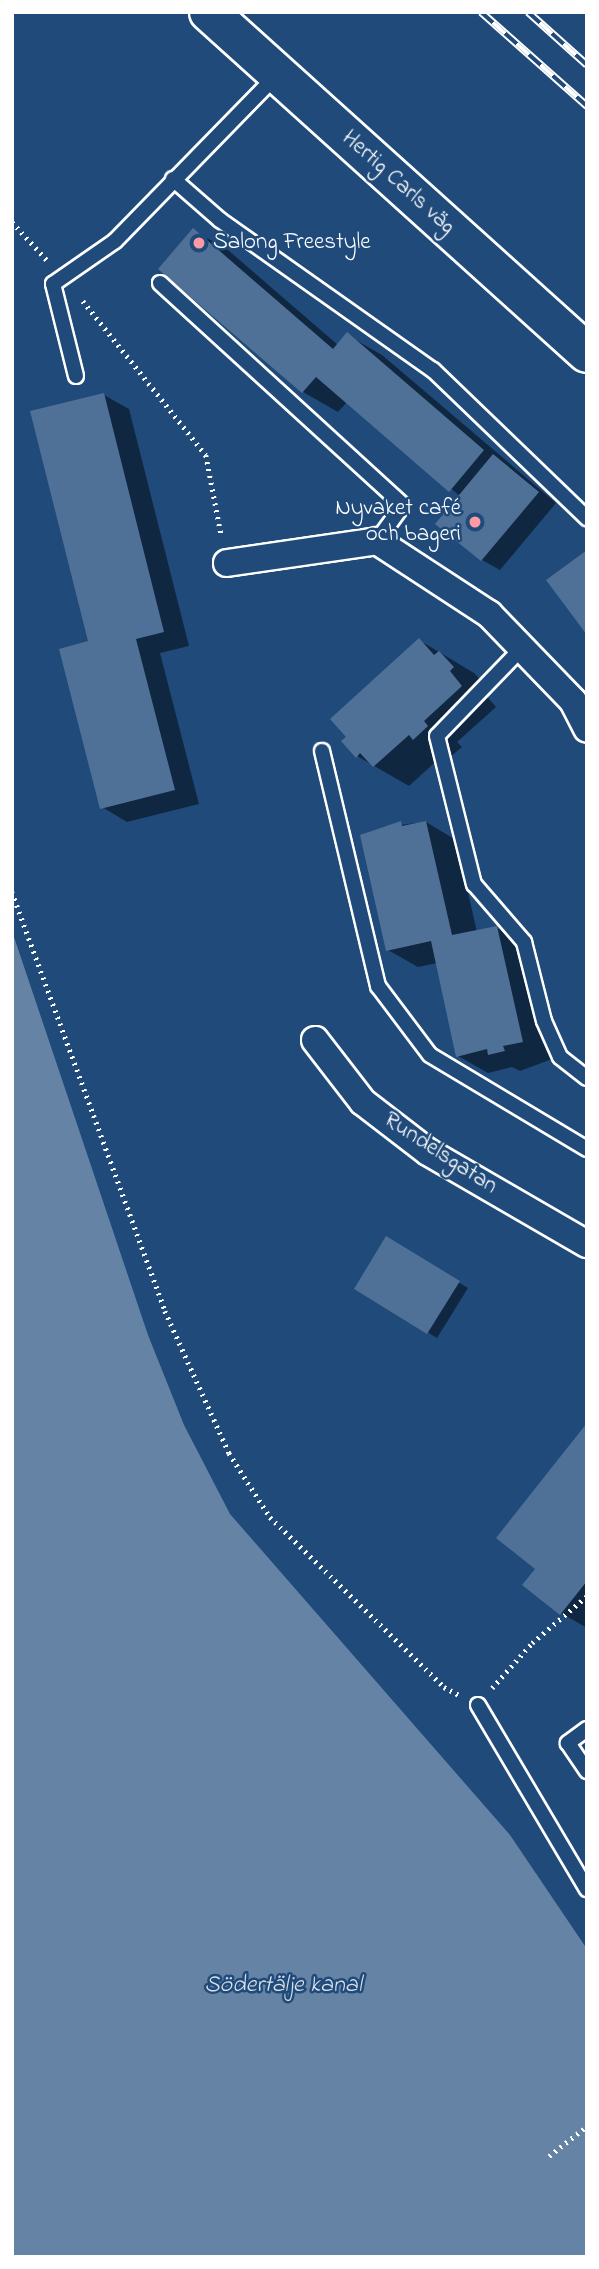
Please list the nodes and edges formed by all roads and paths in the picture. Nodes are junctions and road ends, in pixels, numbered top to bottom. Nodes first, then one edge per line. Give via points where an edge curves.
1 (209, 12) edge
2 (278, 75) junction
3 (173, 179) junction
4 (12, 222) edge
5 (62, 276) junction
6 (160, 283) dead end
7 (587, 353) edge
8 (76, 376) dead end
9 (587, 518) edge
10 (377, 541) junction
11 (227, 563) joint
12 (522, 648) junction
13 (587, 729) edge
14 (323, 751) dead end
15 (12, 892) edge
16 (315, 1040) dead end
17 (587, 1078) edge
18 (587, 1149) edge
19 (587, 1244) edge
20 (587, 1596) edge
21 (478, 1705) junction
22 (587, 1729) edge
23 (587, 1771) edge
24 (587, 1889) edge
25 (587, 2126) edge
26 (549, 2156) dead end

1 - 2 main road, Hertig Carls väg
2 - 3 lane
2 - 7 main road, Hertig Carls väg
3 - 5 lane via 115,241
3 - 9 lane via 220,220 433,370
4 - 5 path
5 - 8 lane via 53,284
5 - 11 path via 206,455
6 - 10 lane via 403,505
10 - 11 street
10 - 12 street via 489,614
12 - 13 street via 573,701
12 - 17 lane via 437,736 474,884 524,942 544,1021 560,1057
14 - 18 lane via 378,986 430,1055
15 - 21 path via 165,1311 229,1453 270,1517 444,1687
16 - 19 street, Rundelsgatan via 363,1102 428,1152
20 - 21 path via 532,1643
21 - 24 lane
22 - 23 lane via 568,1742
25 - 26 path

